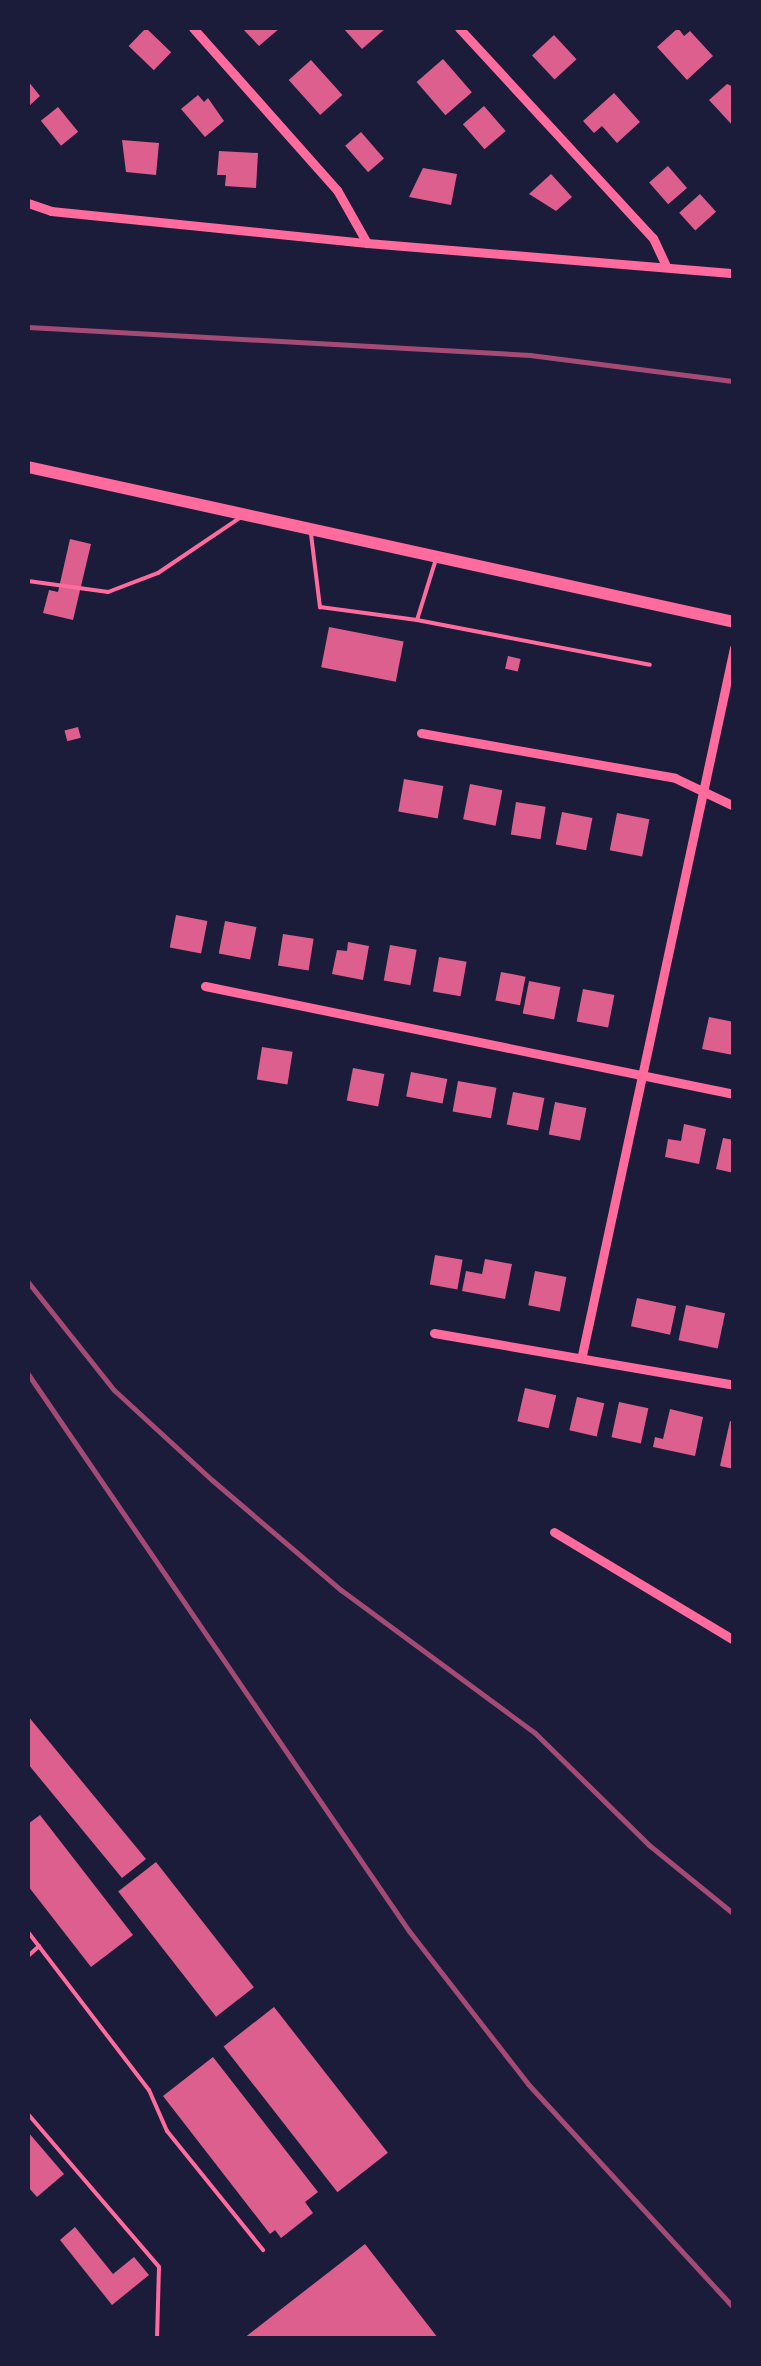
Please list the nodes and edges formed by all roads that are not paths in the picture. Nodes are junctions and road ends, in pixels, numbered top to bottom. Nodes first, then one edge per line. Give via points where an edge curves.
1 (193, 28) edge
2 (460, 28) edge
3 (28, 204) edge
4 (367, 243) junction
5 (665, 264) junction
6 (734, 272) edge
7 (28, 467) edge
8 (241, 517) junction
9 (311, 533) junction
10 (436, 559) junction
11 (28, 580) edge
12 (417, 620) junction
13 (734, 622) edge
14 (734, 648) edge
15 (650, 665) dead end
16 (422, 733) dead end
17 (702, 790) junction
18 (734, 806) edge
19 (205, 986) dead end
20 (643, 1074) junction
21 (734, 1094) edge
22 (434, 1334) dead end
23 (582, 1355) junction
24 (734, 1385) edge
25 (554, 1532) dead end
26 (734, 1640) edge
27 (28, 1932) edge
28 (39, 1946) junction
29 (28, 1956) edge
30 (28, 2114) edge
31 (263, 2250) dead end
32 (156, 2338) edge

1 - 4 street via 336,190
2 - 5 street via 652,238
3 - 4 street
4 - 5 street via 613,266
5 - 6 street
7 - 8 main road
8 - 9 main road
8 - 11 lane via 158,573 108,592
9 - 10 main road
9 - 12 lane via 320,607
10 - 12 lane
10 - 13 main road
12 - 15 lane
14 - 17 street
16 - 17 street via 675,778
17 - 18 street
17 - 20 street
19 - 20 street
20 - 21 street
20 - 23 street
22 - 23 street
23 - 24 street
25 - 26 street
27 - 28 lane
28 - 29 lane
28 - 31 lane via 149,2090 167,2132
30 - 32 lane via 159,2267

